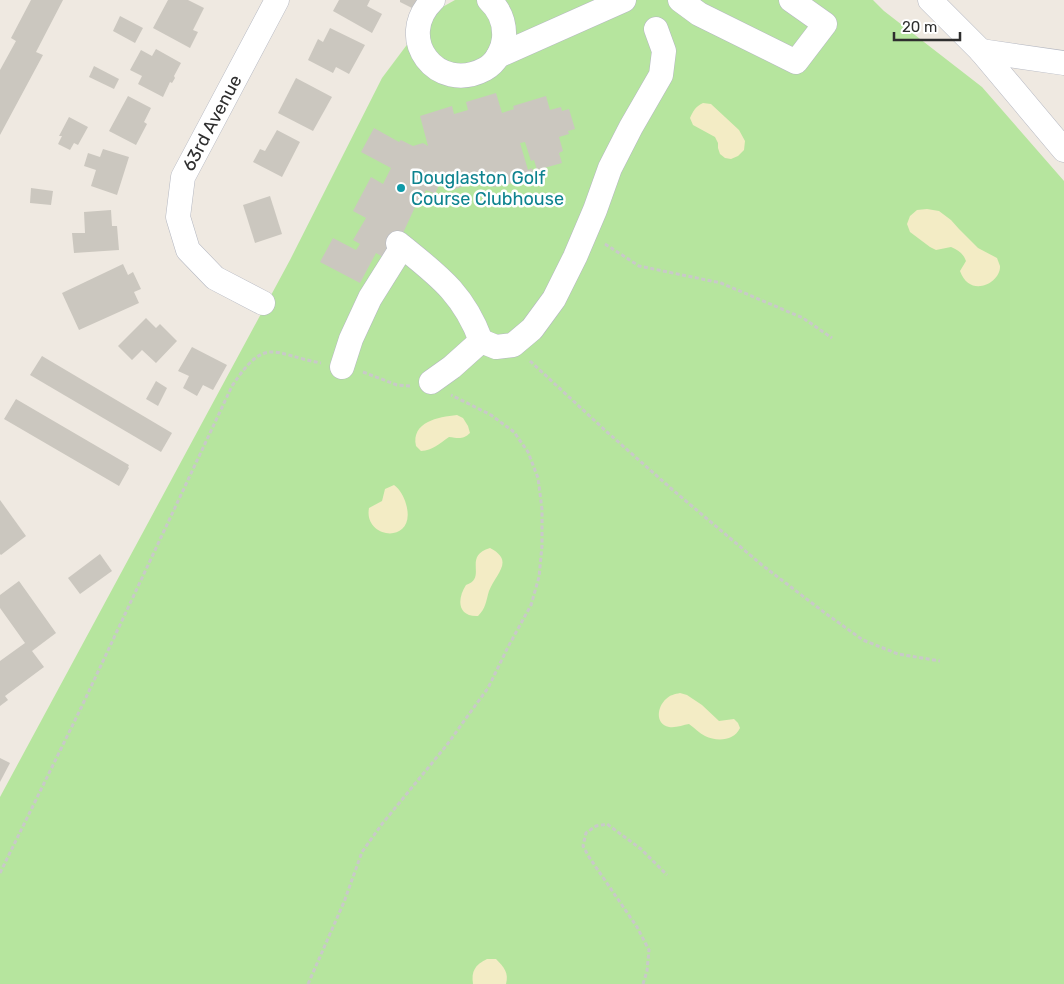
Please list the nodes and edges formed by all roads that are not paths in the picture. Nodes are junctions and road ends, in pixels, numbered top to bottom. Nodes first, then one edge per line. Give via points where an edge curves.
1 (277, 0) edge
2 (433, 0) edge
3 (489, 0) edge
4 (624, 0) edge
5 (680, 0) edge
6 (791, 0) edge
7 (930, 0) edge
8 (656, 29) dead end
9 (981, 51) junction
10 (498, 56) junction
11 (1064, 63) edge
12 (1064, 150) edge
13 (263, 303) dead end
14 (481, 341) junction
15 (342, 366) road end
16 (431, 382) road end

1 - 13 street, 63rd Avenue via 183,177 178,216 188,250 215,278
2 - 10 street via 422,13 418,42 433,67 461,77 488,67
3 - 10 street via 502,16 505,30
4 - 10 street
5 - 6 street via 699,14 796,62 825,24
7 - 9 street
8 - 14 street via 664,51 661,75 610,168 576,257 554,299 532,329 513,345 496,347
9 - 11 street
9 - 12 street
14 - 15 street via 475,324 444,280 400,245 370,298
14 - 16 street

